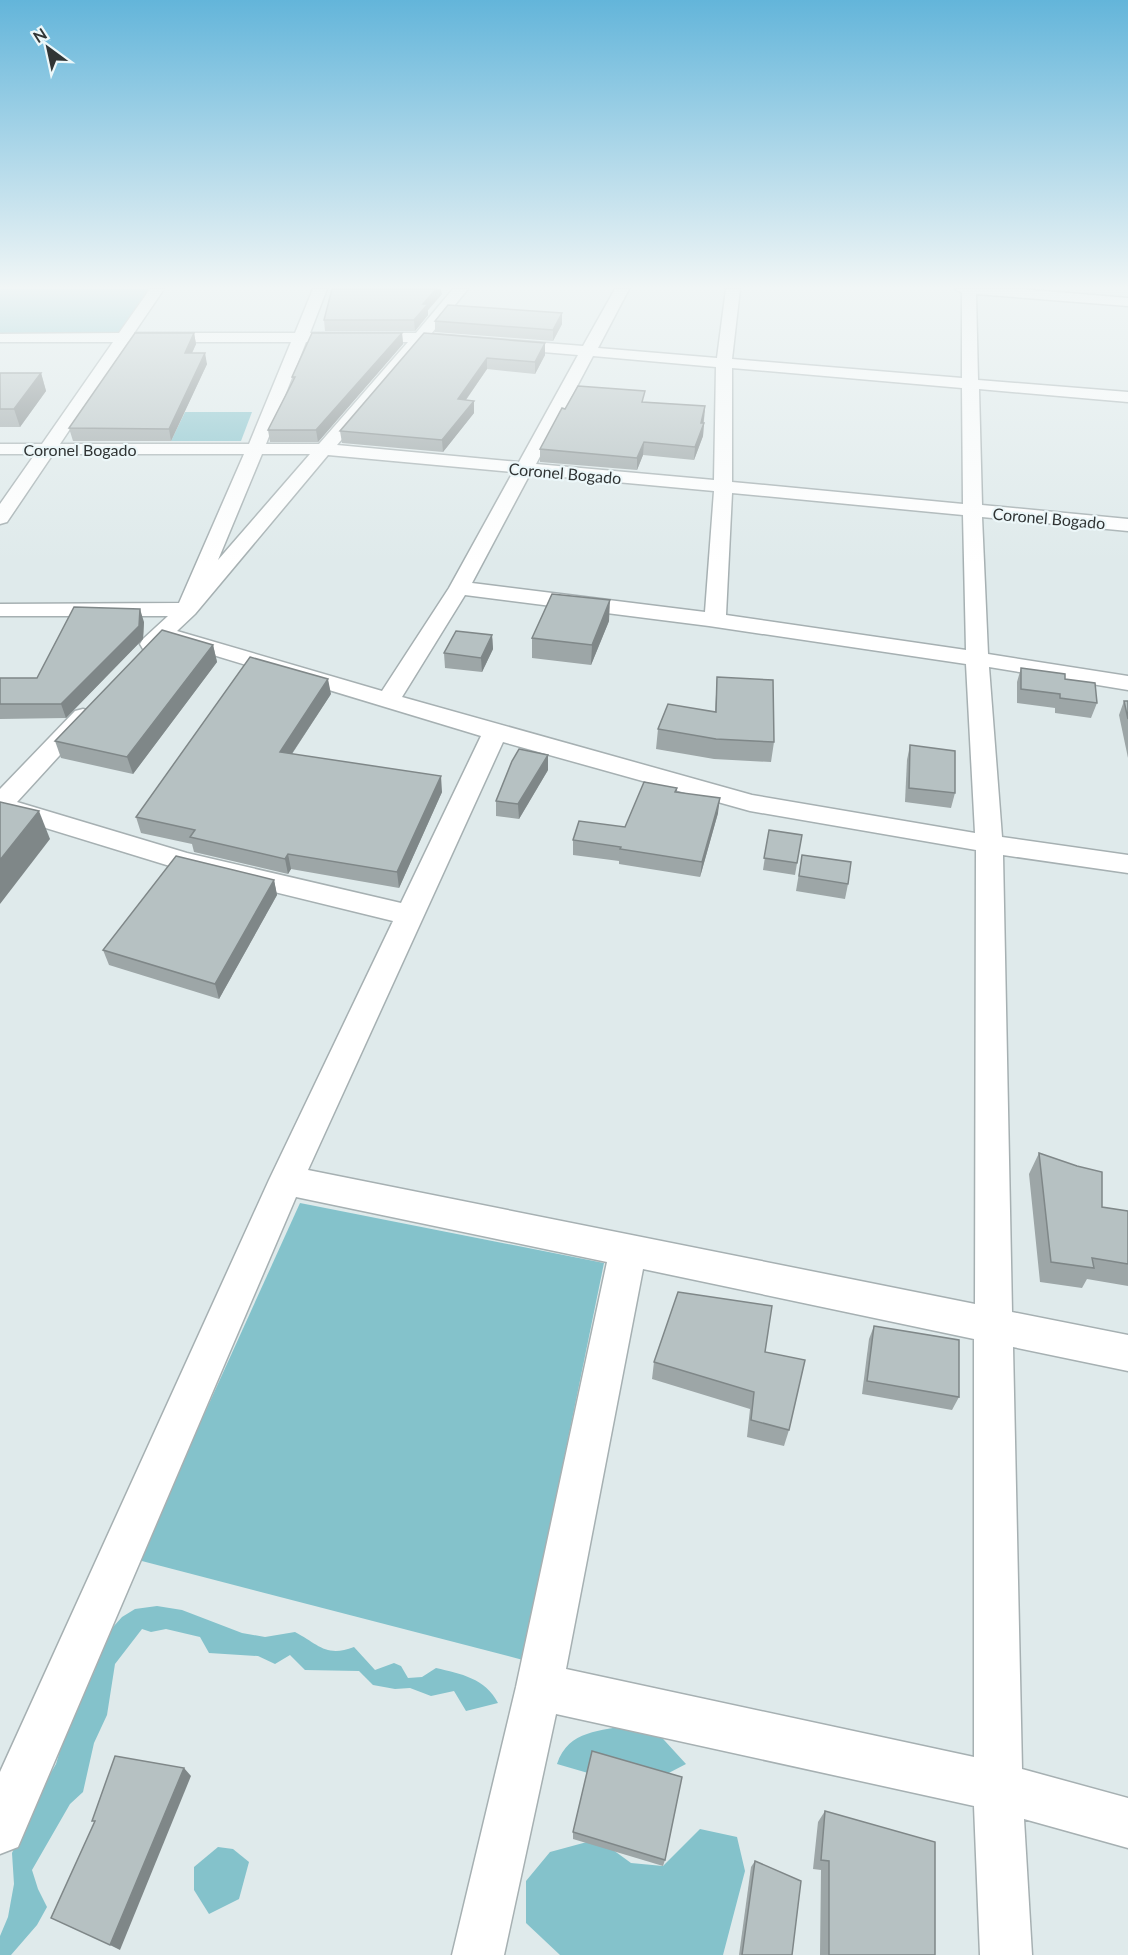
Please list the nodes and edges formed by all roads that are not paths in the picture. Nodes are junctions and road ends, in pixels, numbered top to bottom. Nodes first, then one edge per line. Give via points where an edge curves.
1 (95, 380) edge
2 (283, 380) edge
3 (382, 380) edge
4 (573, 380) edge
5 (724, 380) edge
6 (936, 380) edge
7 (970, 383) junction
8 (1128, 397) edge
9 (256, 448) junction
10 (0, 449) edge
11 (47, 449) junction
12 (323, 449) junction
13 (524, 469) junction
14 (723, 488) junction
15 (973, 511) junction
16 (0, 518) edge
17 (1128, 525) edge
18 (459, 588) junction
19 (187, 609) junction
20 (0, 610) edge
21 (715, 621) junction
22 (162, 633) junction
23 (978, 658) junction
24 (138, 659) edge
25 (1128, 683) edge
26 (388, 700) junction
27 (97, 701) edge
28 (495, 732) junction
29 (0, 804) edge
30 (989, 844) junction
31 (1128, 864) edge
32 (410, 915) junction
33 (286, 1180) junction
34 (628, 1251) junction
35 (994, 1327) junction
36 (1128, 1353) edge
37 (539, 1687) junction
38 (998, 1787) junction
39 (1128, 1823) edge
40 (0, 1829) edge
41 (478, 1955) edge
42 (1006, 1955) edge

1 - 11 street
2 - 9 street
3 - 12 street
4 - 13 street
5 - 14 street
6 - 7 street
7 - 8 street
7 - 15 street
9 - 11 street, Coronel Bogado
9 - 12 street, Coronel Bogado
9 - 19 street
10 - 11 street, Coronel Bogado
11 - 16 street
12 - 13 street, Coronel Bogado
12 - 19 street
13 - 14 street, Coronel Bogado
13 - 18 street
14 - 15 street, Coronel Bogado
14 - 21 street
15 - 17 street, Coronel Bogado
15 - 23 street
18 - 21 street
18 - 26 street
19 - 20 street
19 - 22 street
21 - 23 street
22 - 24 street
22 - 26 street
23 - 25 street
23 - 30 street
26 - 28 street
27 - 29 street
28 - 30 street via 750,803
28 - 32 street
29 - 32 street via 183,861
30 - 31 street
30 - 35 street
32 - 33 street
33 - 34 street
33 - 40 street
34 - 35 street
34 - 37 street
35 - 36 street
35 - 38 street
37 - 38 street
37 - 41 street
38 - 39 street
38 - 42 street

